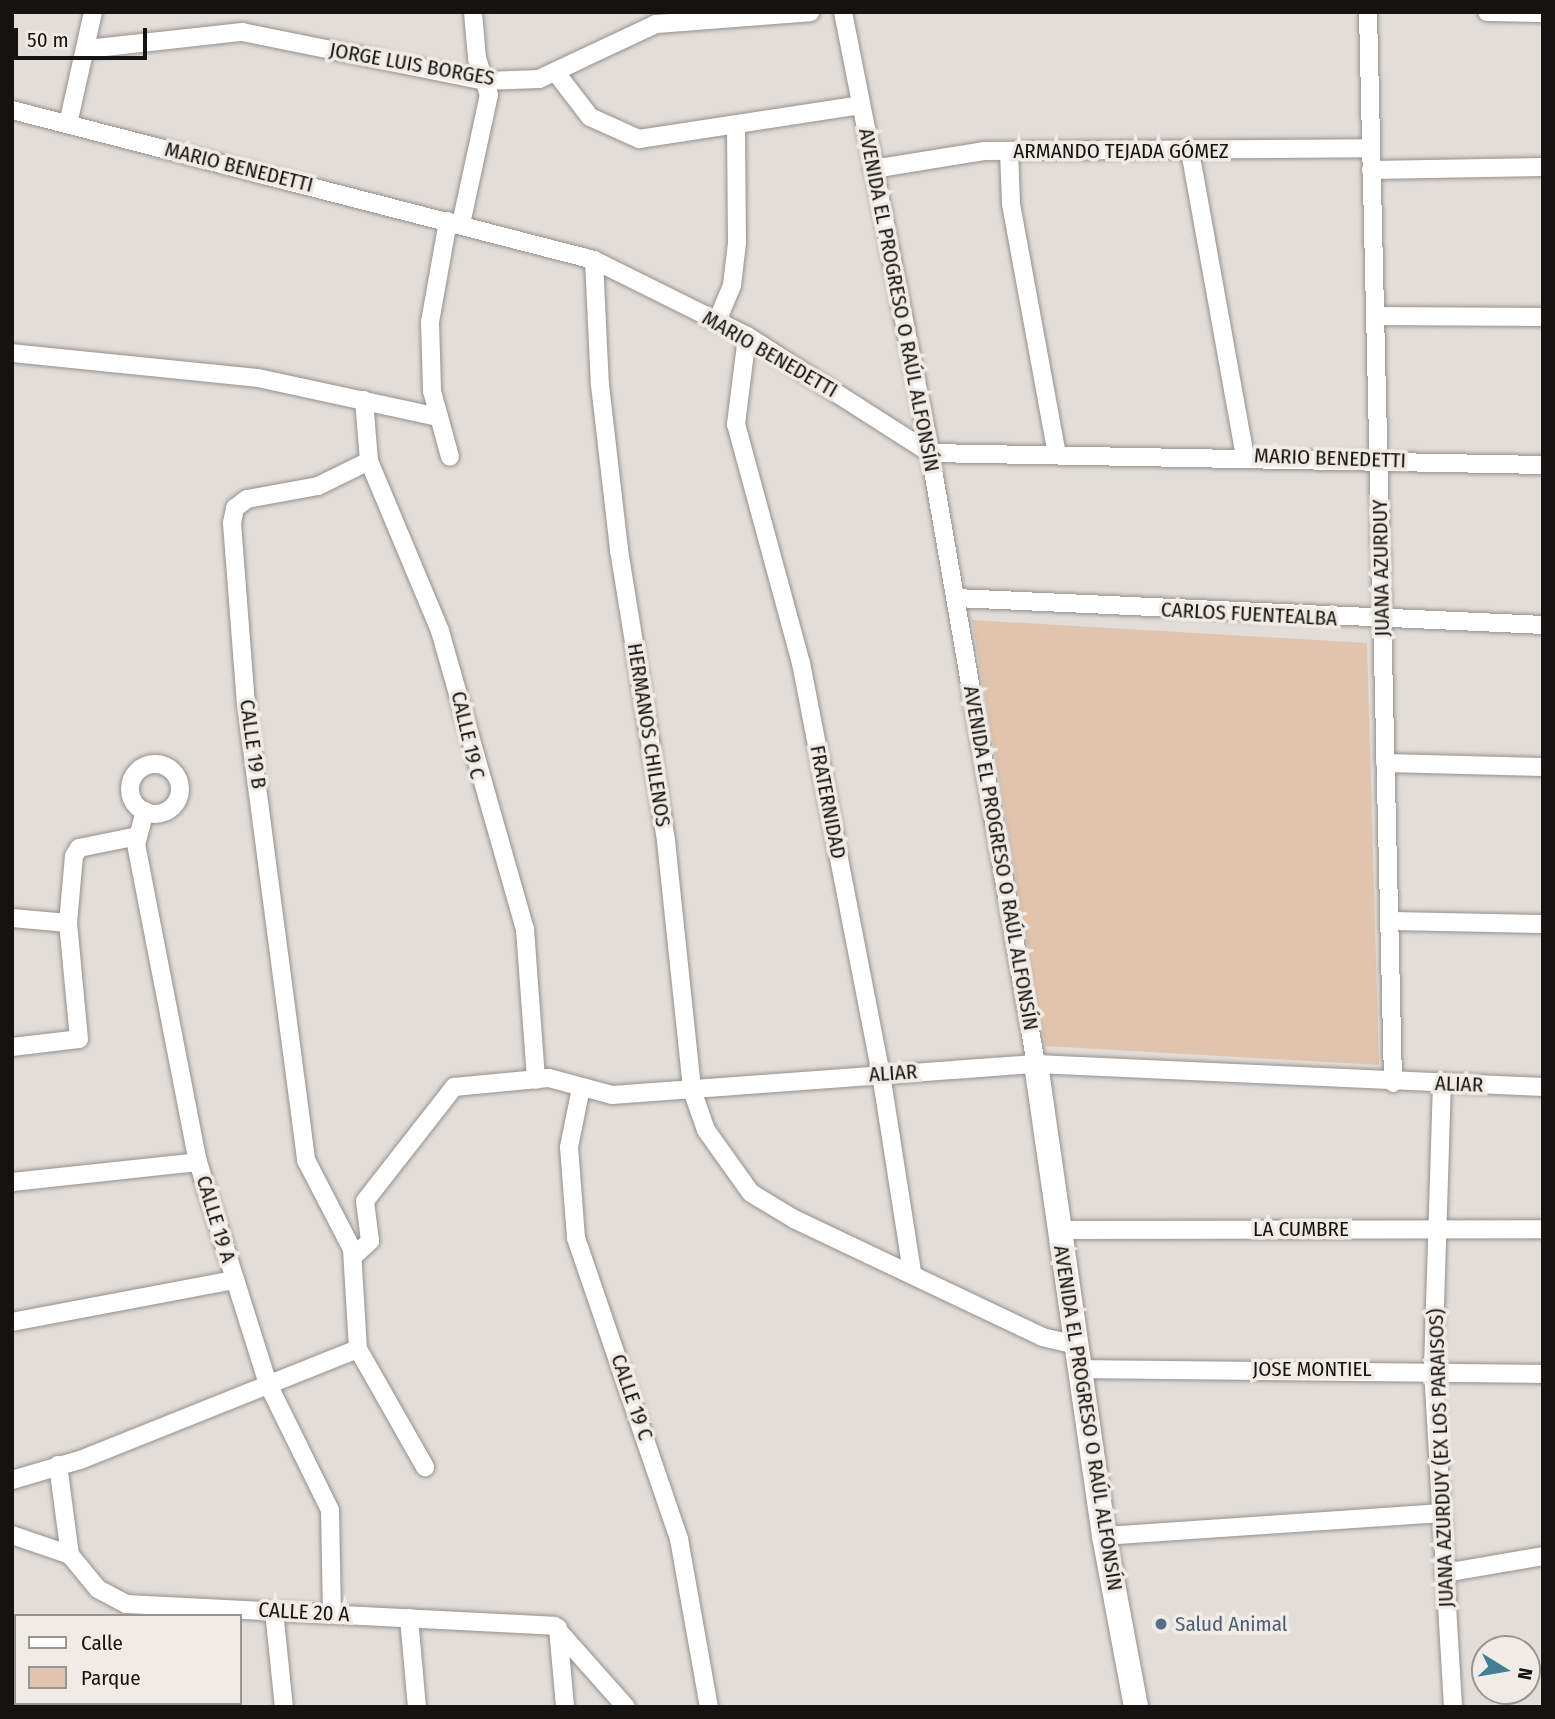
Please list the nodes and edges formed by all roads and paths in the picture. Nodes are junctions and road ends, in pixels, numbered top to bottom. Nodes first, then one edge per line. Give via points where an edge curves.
1 (93, 12) edge
2 (473, 12) edge
3 (811, 12) edge
4 (843, 12) edge
5 (1368, 12) edge
6 (1487, 12) edge
7 (1543, 13) edge
8 (87, 49) junction
9 (557, 74) junction
10 (485, 81) junction
11 (860, 105) junction
12 (12, 110) edge
13 (68, 124) junction
14 (736, 127) junction
15 (1371, 148) junction
16 (1009, 151) junction
17 (1190, 151) junction
18 (1543, 167) edge
19 (873, 169) junction
20 (1371, 170) junction
21 (455, 222) junction
22 (594, 260) junction
23 (1375, 316) junction
24 (1543, 317) edge
25 (717, 321) junction
26 (747, 336) junction
27 (12, 353) edge
28 (364, 400) junction
29 (439, 417) junction
30 (930, 453) junction
31 (1056, 454) junction
32 (1245, 456) junction
33 (450, 457) dead end
34 (1378, 460) junction
35 (369, 461) junction
36 (1543, 465) edge
37 (956, 598) junction
38 (1382, 622) junction
39 (1543, 625) edge
40 (1385, 763) junction
41 (1543, 767) edge
42 (145, 811) dead end
43 (138, 836) junction
44 (12, 918) edge
45 (1389, 922) junction
46 (68, 923) junction
47 (1543, 925) edge
48 (12, 1047) edge
49 (1036, 1064) junction
50 (881, 1074) junction
51 (536, 1080) junction
52 (1441, 1082) junction
53 (1393, 1083) junction
54 (1543, 1087) edge
55 (581, 1088) junction
56 (692, 1090) junction
57 (198, 1162) junction
58 (12, 1182) edge
59 (751, 1193) joint
60 (1437, 1228) junction
61 (1543, 1229) edge
62 (1060, 1230) junction
63 (354, 1256) junction
64 (912, 1273) junction
65 (235, 1280) junction
66 (12, 1322) edge
67 (358, 1349) junction
68 (1079, 1357) junction
69 (1433, 1370) junction
70 (1543, 1374) edge
71 (268, 1384) junction
72 (58, 1465) junction
73 (425, 1467) dead end
74 (12, 1480) edge
75 (1440, 1513) junction
76 (12, 1535) edge
77 (1104, 1536) junction
78 (70, 1555) junction
79 (1543, 1556) edge
80 (1444, 1573) junction
81 (274, 1611) junction
82 (332, 1614) junction
83 (409, 1618) junction
84 (558, 1628) junction
85 (284, 1707) edge
86 (417, 1707) edge
87 (565, 1707) edge
88 (626, 1707) edge
89 (709, 1707) edge
90 (1136, 1707) edge
91 (1453, 1707) edge

1 - 8 street
2 - 10 street
3 - 9 street, JORGE LUIS BORGES via 656,24
4 - 11 street, AVENIDA EL PROGRESO O RAÚL ALFONSÍN
5 - 15 street, JUANA AZURDUY
6 - 7 street
8 - 10 street, JORGE LUIS BORGES via 242,32
8 - 13 street
9 - 10 street, JORGE LUIS BORGES
9 - 14 street via 572,100 623,137
10 - 21 street via 487,108
11 - 14 street
11 - 19 street, AVENIDA EL PROGRESO O RAÚL ALFONSÍN
12 - 13 street, MARIO BENEDETTI
13 - 21 street, MARIO BENEDETTI
14 - 25 street via 737,243 732,285
15 - 17 street, ARMANDO TEJADA GÓMEZ
15 - 20 street, JUANA AZURDUY
16 - 17 street, ARMANDO TEJADA GÓMEZ
16 - 19 street, ARMANDO TEJADA GÓMEZ
16 - 31 street via 1011,204
17 - 32 street
18 - 20 street
19 - 30 street, AVENIDA EL PROGRESO O RAÚL ALFONSÍN
20 - 23 street, JUANA AZURDUY
21 - 22 street, MARIO BENEDETTI
21 - 29 street via 430,322
22 - 25 street, MARIO BENEDETTI
22 - 56 street, HERMANOS CHILENOS via 616,523 666,841
23 - 24 street
23 - 34 street, JUANA AZURDUY
25 - 26 street, MARIO BENEDETTI
26 - 30 street, MARIO BENEDETTI
26 - 50 street, FRATERNIDAD via 736,424 801,663
27 - 28 street via 258,378
28 - 29 street
28 - 35 street, CALLE 19 C
29 - 33 street
30 - 31 street, MARIO BENEDETTI
30 - 37 street, AVENIDA EL PROGRESO O RAÚL ALFONSÍN
31 - 32 street, MARIO BENEDETTI
32 - 34 street, MARIO BENEDETTI
34 - 36 street, MARIO BENEDETTI
34 - 38 street, JUANA AZURDUY
35 - 51 street, CALLE 19 C via 440,631 525,929
35 - 63 street, CALLE 19 B via 318,486 247,499 235,508 232,523 246,703 302,1124 314,1181 347,1231
37 - 38 street, CARLOS FUENTEALBA
37 - 49 street, AVENIDA EL PROGRESO O RAÚL ALFONSÍN
38 - 39 street, CARLOS FUENTEALBA
38 - 40 street, JUANA AZURDUY
40 - 41 street
40 - 45 street, JUANA AZURDUY
42 - 43 street, CALLE 19 A
43 - 46 street via 79,848
43 - 57 street, CALLE 19 A via 155,957
44 - 46 street
45 - 47 street
45 - 53 street, JUANA AZURDUY
46 - 48 street via 79,1039
49 - 50 street, ALIAR
49 - 53 street, ALIAR
49 - 62 street, AVENIDA EL PROGRESO O RAÚL ALFONSÍN
50 - 56 street, ALIAR
50 - 64 street, FRATERNIDAD
51 - 55 street, ALIAR
51 - 63 street, ALIAR via 444,1094 365,1201 370,1241
52 - 53 street, ALIAR
52 - 54 street, ALIAR
52 - 60 street, JUANA AZURDUY (EX LOS PARAISOS)
55 - 56 street, ALIAR via 612,1095
55 - 89 street, CALLE 19 C via 569,1147 576,1238 679,1539
56 - 59 street, HERMANOS CHILENOS via 716,1148
57 - 58 street
57 - 65 street, CALLE 19 A
59 - 64 street, JOSE MONTIEL
60 - 61 street, LA CUMBRE
60 - 62 street, LA CUMBRE
60 - 69 street, JUANA AZURDUY (EX LOS PARAISOS)
62 - 68 street, AVENIDA EL PROGRESO O RAÚL ALFONSÍN
63 - 67 street
64 - 68 street, JOSE MONTIEL
65 - 66 street
65 - 71 street, CALLE 19 A
67 - 71 street
67 - 73 street
68 - 69 street, JOSE MONTIEL
68 - 77 street, AVENIDA EL PROGRESO O RAÚL ALFONSÍN
69 - 70 street, JOSE MONTIEL
69 - 75 street, JUANA AZURDUY (EX LOS PARAISOS)
71 - 72 street
71 - 82 street, CALLE 19 A via 330,1510
72 - 74 street
72 - 78 street
75 - 77 street
75 - 80 street, JUANA AZURDUY (EX LOS PARAISOS)
76 - 78 street
77 - 90 street, AVENIDA EL PROGRESO O RAÚL ALFONSÍN
78 - 81 street, CALLE 20 A via 98,1589 126,1604
79 - 80 street
80 - 91 street, JUANA AZURDUY (EX LOS PARAISOS)
81 - 82 street, CALLE 20 A
81 - 85 street
82 - 83 street, CALLE 20 A
83 - 84 street, CALLE 20 A
83 - 86 street
84 - 87 street
84 - 88 street

